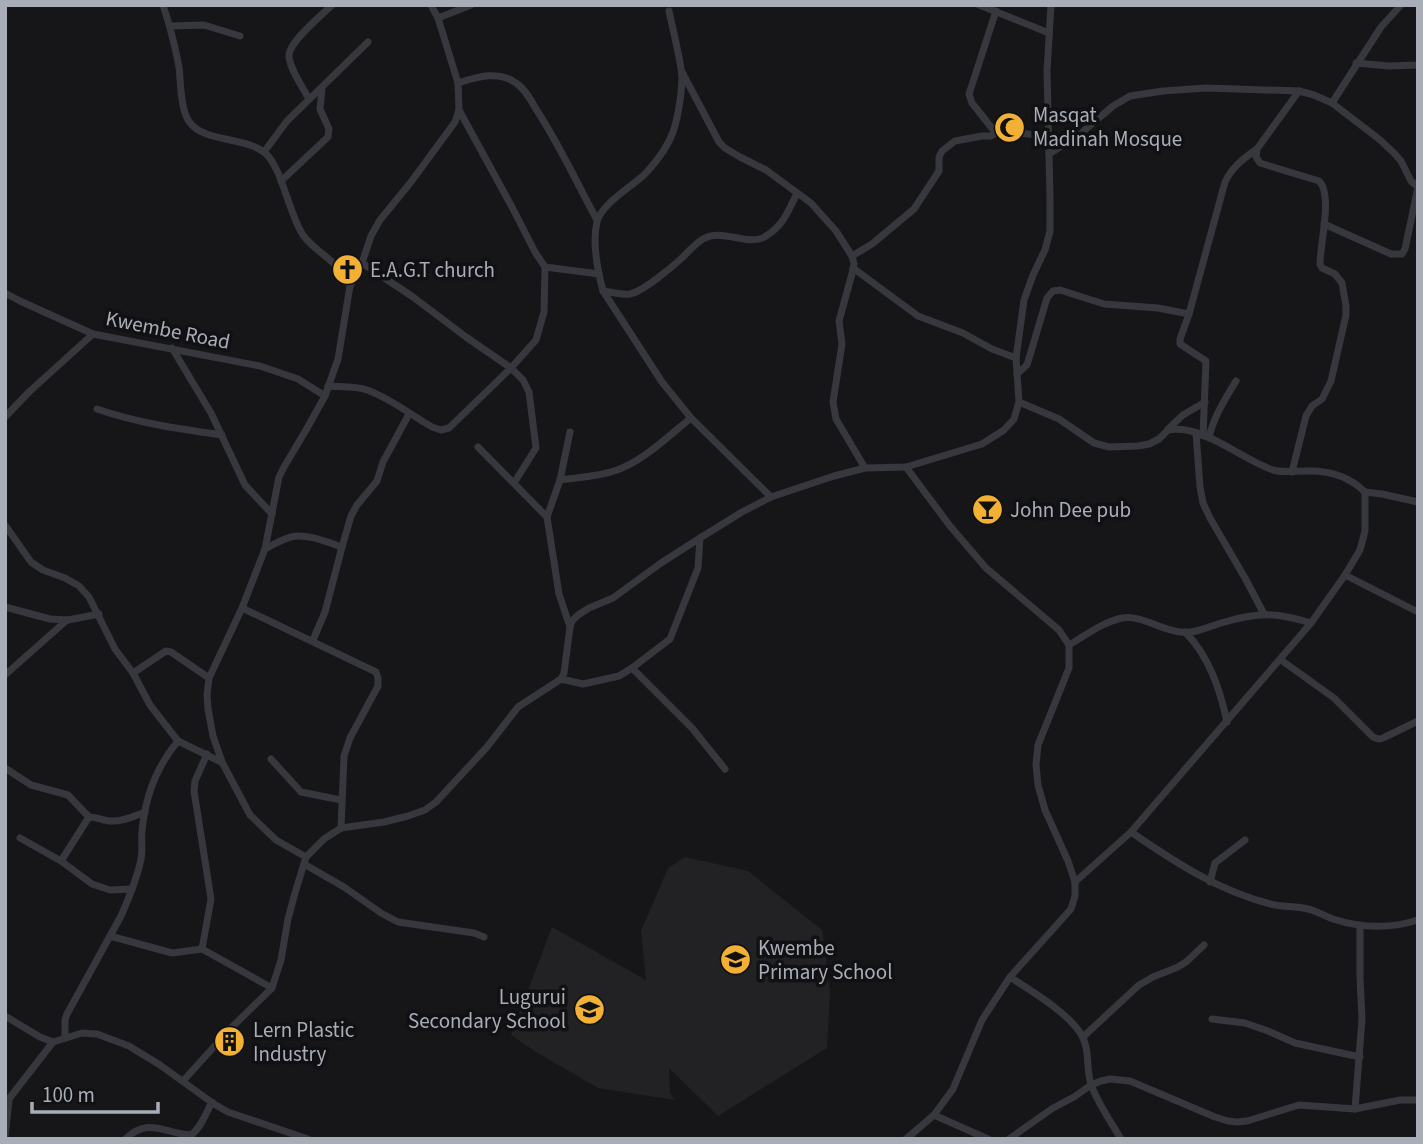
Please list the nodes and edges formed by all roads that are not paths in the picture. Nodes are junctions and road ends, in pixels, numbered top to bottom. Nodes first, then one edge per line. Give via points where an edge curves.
1 (163, 5) edge
2 (332, 5) edge
3 (431, 5) edge
4 (471, 5) edge
5 (979, 5) edge
6 (1051, 5) edge
7 (1401, 5) edge
8 (668, 11) dead end
9 (996, 11) junction
10 (438, 18) junction
11 (170, 26) junction
12 (1049, 33) junction
13 (240, 36) dead end
14 (368, 42) dead end
15 (1356, 63) junction
16 (1418, 65) edge
17 (682, 72) junction
18 (458, 83) junction
19 (322, 88) junction
20 (1299, 92) junction
21 (309, 99) junction
22 (1332, 103) junction
23 (459, 110) junction
24 (995, 132) junction
25 (1048, 136) junction
26 (1257, 149) junction
27 (264, 152) junction
28 (1049, 154) junction
29 (281, 181) junction
30 (797, 193) junction
31 (597, 220) junction
32 (1324, 224) junction
33 (852, 256) junction
34 (362, 263) junction
35 (545, 267) junction
36 (853, 268) junction
37 (599, 274) junction
38 (350, 286) junction
39 (603, 291) junction
40 (5, 293) edge
41 (1189, 314) junction
42 (93, 334) junction
43 (172, 348) junction
44 (1016, 358) junction
45 (511, 368) junction
46 (1017, 374) junction
47 (1236, 381) dead end
48 (328, 386) junction
49 (325, 396) junction
50 (1019, 402) junction
51 (1205, 402) junction
52 (97, 409) dead end
53 (409, 414) junction
54 (5, 417) edge
55 (691, 418) junction
56 (1168, 430) junction
57 (570, 432) dead end
58 (222, 435) junction
59 (1203, 436) junction
60 (478, 447) dead end
61 (906, 467) junction
62 (865, 468) junction
63 (1292, 472) junction
64 (560, 480) junction
65 (514, 483) junction
66 (1365, 492) junction
67 (771, 498) junction
68 (1418, 502) edge
69 (272, 514) junction
70 (547, 517) junction
71 (5, 525) edge
72 (700, 538) junction
73 (342, 547) junction
74 (265, 549) junction
75 (1345, 575) junction
76 (5, 607) edge
77 (242, 608) junction
78 (1418, 612) edge
79 (99, 614) junction
80 (1264, 614) junction
81 (68, 620) junction
82 (1311, 623) junction
83 (570, 627) junction
84 (1185, 632) junction
85 (313, 640) junction
86 (1069, 645) junction
87 (1281, 660) junction
88 (632, 668) junction
89 (133, 673) junction
90 (5, 675) edge
91 (209, 678) junction
92 (561, 679) junction
93 (1418, 720) edge
94 (1227, 722) junction
95 (178, 741) junction
96 (207, 754) junction
97 (271, 759) dead end
98 (222, 762) junction
99 (5, 768) edge
100 (725, 769) dead end
101 (341, 800) junction
102 (145, 812) junction
103 (89, 817) junction
104 (341, 828) junction
105 (1131, 832) junction
106 (20, 838) dead end
107 (1245, 840) dead end
108 (61, 861) junction
109 (305, 861) junction
110 (1075, 882) junction
111 (1210, 882) junction
112 (132, 889) junction
113 (1418, 920) edge
114 (1360, 925) junction
115 (110, 936) junction
116 (484, 937) dead end
117 (1204, 944) dead end
118 (202, 949) junction
119 (1010, 977) junction
120 (272, 988) junction
121 (5, 1016) edge
122 (1212, 1019) dead end
123 (1083, 1037) junction
124 (65, 1038) junction
125 (53, 1042) junction
126 (1360, 1057) junction
127 (183, 1081) junction
128 (1091, 1085) junction
129 (1418, 1100) edge
130 (7, 1102) edge
131 (212, 1102) junction
132 (1355, 1109) junction
133 (934, 1115) junction
134 (5, 1137) edge
135 (125, 1139) edge
136 (308, 1139) edge
137 (906, 1139) edge
138 (988, 1139) edge
139 (1009, 1139) edge
140 (1121, 1139) edge

1 - 11 street
2 - 21 street via 289,50
3 - 10 street
4 - 10 street
5 - 9 street
6 - 12 street
7 - 15 street
8 - 17 street
9 - 12 street
9 - 24 street via 969,94
10 - 18 street
11 - 13 street via 204,25
11 - 27 street via 190,124 207,135
12 - 25 street
14 - 19 street
15 - 16 street
15 - 22 street
17 - 30 street via 725,148
17 - 31 street via 675,123 662,152
18 - 23 street
18 - 31 street via 487,75 516,82 543,120
19 - 21 street
19 - 29 street via 320,108 328,137
20 - 22 street
20 - 26 street
20 - 28 street via 1206,88 1130,96
21 - 27 street
22 - 32 street via 1394,153 1418,187 1402,254 1391,254
23 - 34 street via 455,122 380,220
23 - 35 street
24 - 25 street
24 - 33 street via 955,141 943,151 939,171 914,209
25 - 28 street
26 - 32 street via 1260,163 1323,184
26 - 41 street via 1235,166 1225,182
27 - 29 street
28 - 44 street via 1050,231 1024,300
29 - 38 street via 303,236
30 - 33 street via 836,231
30 - 39 street via 780,225 765,237 711,235 640,290 624,294
31 - 37 street
32 - 63 street via 1320,264 1342,283 1346,316 1331,381 1306,416
33 - 36 street
34 - 38 street
34 - 45 street
35 - 37 street
35 - 45 street via 544,312 536,340
36 - 44 street via 918,316
36 - 62 street via 839,321 842,344 834,411
37 - 39 street
38 - 48 street via 338,359
39 - 55 street
40 - 42 street, Kwembe Road
41 - 46 street via 1104,304 1053,290 1027,366
41 - 51 street via 1180,344 1206,361
42 - 43 street, Kwembe Road
42 - 54 street
43 - 49 street, Kwembe Road via 260,366 298,379
43 - 58 street
44 - 46 street
45 - 53 street via 449,428 441,430
45 - 65 street via 529,392 537,443
46 - 50 street
47 - 59 street
48 - 49 street
48 - 53 street via 366,390
49 - 69 street via 284,467
50 - 56 street via 1109,447 1149,444
50 - 61 street via 1014,419 982,444
51 - 56 street
51 - 59 street
52 - 58 street
53 - 73 street via 377,481 351,516
55 - 64 street via 624,467
55 - 67 street
56 - 59 street via 1183,429
57 - 64 street
58 - 69 street via 245,485
59 - 63 street via 1264,467
59 - 80 street via 1203,503
60 - 65 street
61 - 62 street
61 - 86 street via 986,568 1059,630
62 - 67 street
63 - 66 street via 1339,475
64 - 70 street
65 - 70 street
66 - 68 street
66 - 75 street via 1364,541
67 - 72 street
69 - 74 street
70 - 83 street via 559,594
71 - 79 street via 31,562 79,586
72 - 83 street via 613,598 578,615
72 - 88 street via 698,568 670,639
73 - 74 street via 291,536
73 - 85 street
74 - 77 street
75 - 78 street
75 - 82 street
76 - 81 street
77 - 85 street
77 - 91 street
79 - 81 street
79 - 89 street via 115,649
80 - 82 street
80 - 84 street
81 - 90 street
82 - 87 street
83 - 92 street
84 - 86 street via 1129,617 1108,622
84 - 94 street via 1210,670
85 - 101 street via 376,672 379,678 344,756
86 - 110 street via 1069,668 1038,745 1036,765 1045,810
87 - 93 street via 1334,698 1377,739
87 - 94 street
88 - 92 street via 596,682
88 - 100 street
89 - 91 street via 166,651
89 - 95 street
91 - 98 street via 208,709
92 - 104 street via 518,707 430,806 384,822
94 - 105 street
95 - 96 street
95 - 102 street via 158,771
96 - 98 street
96 - 118 street via 194,791 211,899
97 - 101 street via 301,792
98 - 109 street via 250,815
99 - 103 street via 31,785 68,795
101 - 104 street
102 - 103 street via 118,821
102 - 112 street via 142,856
103 - 108 street
104 - 109 street
105 - 110 street
105 - 111 street
106 - 108 street
107 - 111 street via 1215,863
108 - 112 street via 92,884 110,890
109 - 116 street via 398,922
109 - 120 street
110 - 119 street via 1071,909
111 - 114 street via 1276,905
112 - 115 street
113 - 114 street via 1388,927
114 - 126 street
115 - 118 street via 172,953
115 - 124 street via 67,1014
117 - 123 street via 1178,967 1139,985
118 - 120 street
119 - 123 street via 1074,1024
119 - 133 street via 982,1020 953,1089
120 - 127 street
121 - 125 street
122 - 126 street via 1245,1023 1295,1043
123 - 128 street
124 - 125 street
124 - 127 street via 97,1034 140,1052
125 - 130 street
126 - 132 street
127 - 131 street
128 - 132 street via 1110,1079 1129,1081 1237,1122 1299,1105
128 - 139 street
128 - 140 street
129 - 132 street
130 - 134 street
131 - 135 street via 191,1135 150,1127
131 - 136 street via 228,1112
133 - 137 street
133 - 138 street

